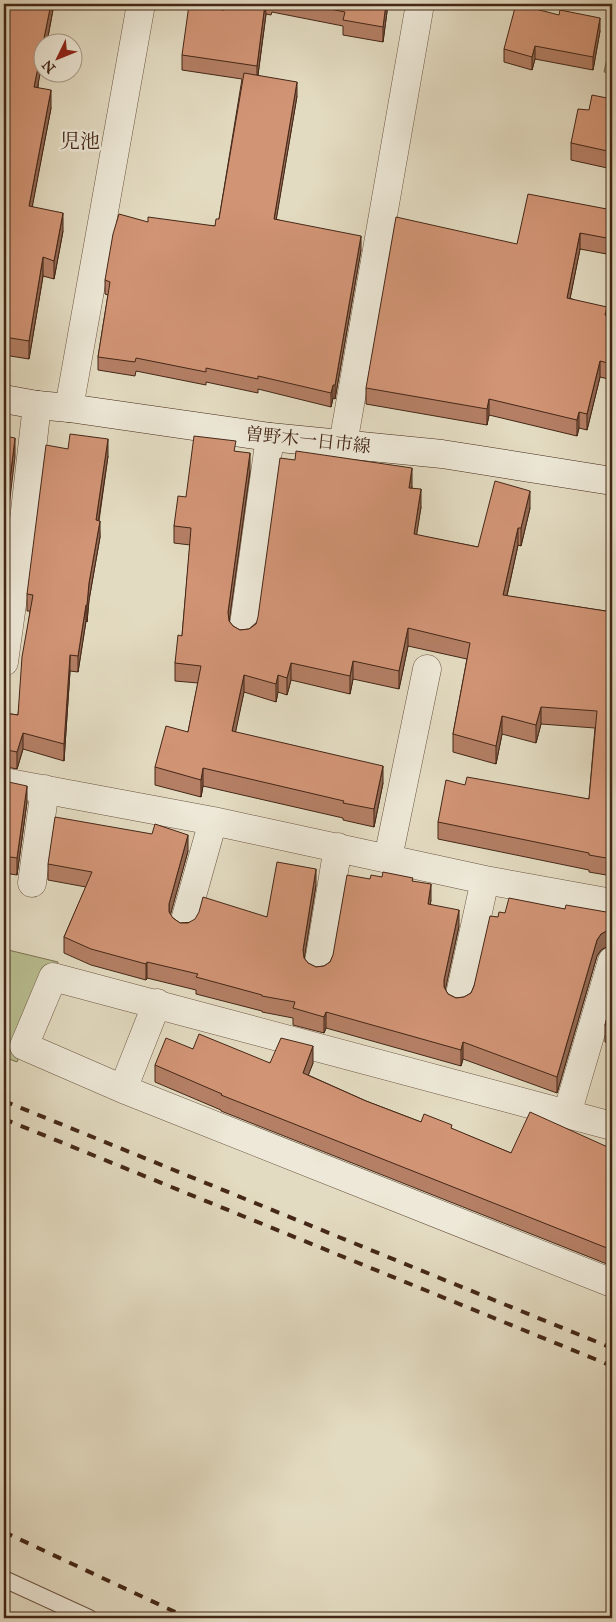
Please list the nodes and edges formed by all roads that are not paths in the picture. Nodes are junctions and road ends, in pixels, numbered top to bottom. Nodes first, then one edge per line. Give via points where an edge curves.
1 (141, 4) edge
2 (420, 4) edge
3 (4, 399) edge
4 (37, 406) junction
5 (69, 408) junction
6 (270, 437) junction
7 (343, 444) junction
8 (612, 481) edge
9 (243, 632) edge
10 (4, 662) edge
11 (427, 669) dead end
12 (4, 782) edge
13 (45, 789) junction
14 (213, 821) junction
15 (338, 847) junction
16 (388, 858) junction
17 (485, 880) junction
18 (32, 883) dead end
19 (612, 903) edge
20 (184, 924) edge
21 (612, 962) edge
22 (318, 968) edge
23 (459, 999) edge
24 (157, 1003) junction
25 (123, 1089) junction
26 (566, 1114) junction
27 (612, 1126) edge
28 (612, 1283) edge
29 (4, 1578) edge
30 (89, 1618) edge

1 - 5 street
2 - 7 street
3 - 4 street, 曽野木一日市線
4 - 5 street, 曽野木一日市線
4 - 10 street
5 - 6 street, 曽野木一日市線
6 - 7 street, 曽野木一日市線
6 - 9 street
7 - 8 street, 曽野木一日市線 via 442,454
11 - 16 street
12 - 13 street
13 - 14 street
13 - 18 street
14 - 15 street
14 - 20 street
15 - 16 street
15 - 22 street
16 - 17 street
17 - 19 street
17 - 23 street
21 - 26 street
24 - 25 street
24 - 25 street via 53,976 24,1046
24 - 26 street
25 - 28 street
26 - 27 street
29 - 30 lane

